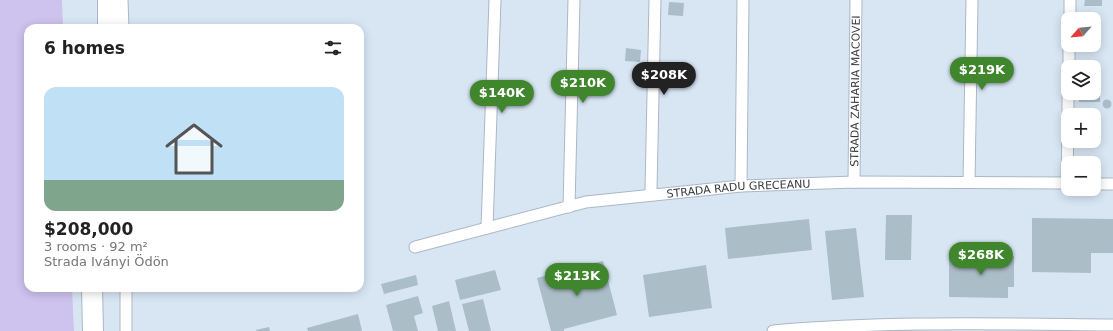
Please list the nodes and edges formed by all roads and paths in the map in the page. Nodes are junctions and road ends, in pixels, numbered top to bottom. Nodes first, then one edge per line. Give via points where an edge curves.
1 (96, 0) edge
2 (108, 0) edge
3 (122, 0) edge
4 (495, 0) edge
5 (574, 0) edge
6 (655, 0) edge
7 (743, 0) edge
8 (856, 0) edge
9 (972, 0) edge
10 (1070, 0) edge
11 (1070, 12) edge
12 (96, 24) edge
13 (108, 24) edge
14 (123, 24) edge
15 (854, 182) junction
16 (969, 182) junction
17 (1061, 183) edge
18 (1101, 184) edge
19 (1113, 184) edge
20 (741, 186) junction
21 (653, 195) junction
22 (569, 207) junction
23 (487, 228) junction
24 (415, 247) dead end
25 (92, 292) edge
26 (105, 292) edge
27 (126, 292) edge
28 (1113, 325) edge
29 (93, 331) edge
30 (105, 331) edge
31 (126, 331) edge
32 (773, 331) edge

1 - 12 highway
2 - 13 highway
3 - 14 street
4 - 23 street
5 - 22 street
6 - 21 street via 651,190
7 - 20 street
8 - 15 street, STRADA ZAHARIA MACOVEI
9 - 16 street
10 - 11 street
15 - 16 street, STRADA RADU GRECEANU
15 - 20 street, STRADA RADU GRECEANU
16 - 17 street, STRADA RADU GRECEANU
18 - 19 street
20 - 21 street, STRADA RADU GRECEANU
21 - 22 street, STRADA RADU GRECEANU via 586,202
22 - 23 street, STRADA RADU GRECEANU
23 - 24 street, STRADA RADU GRECEANU
25 - 29 highway
26 - 30 highway
27 - 31 street
28 - 32 street via 947,323 831,326

